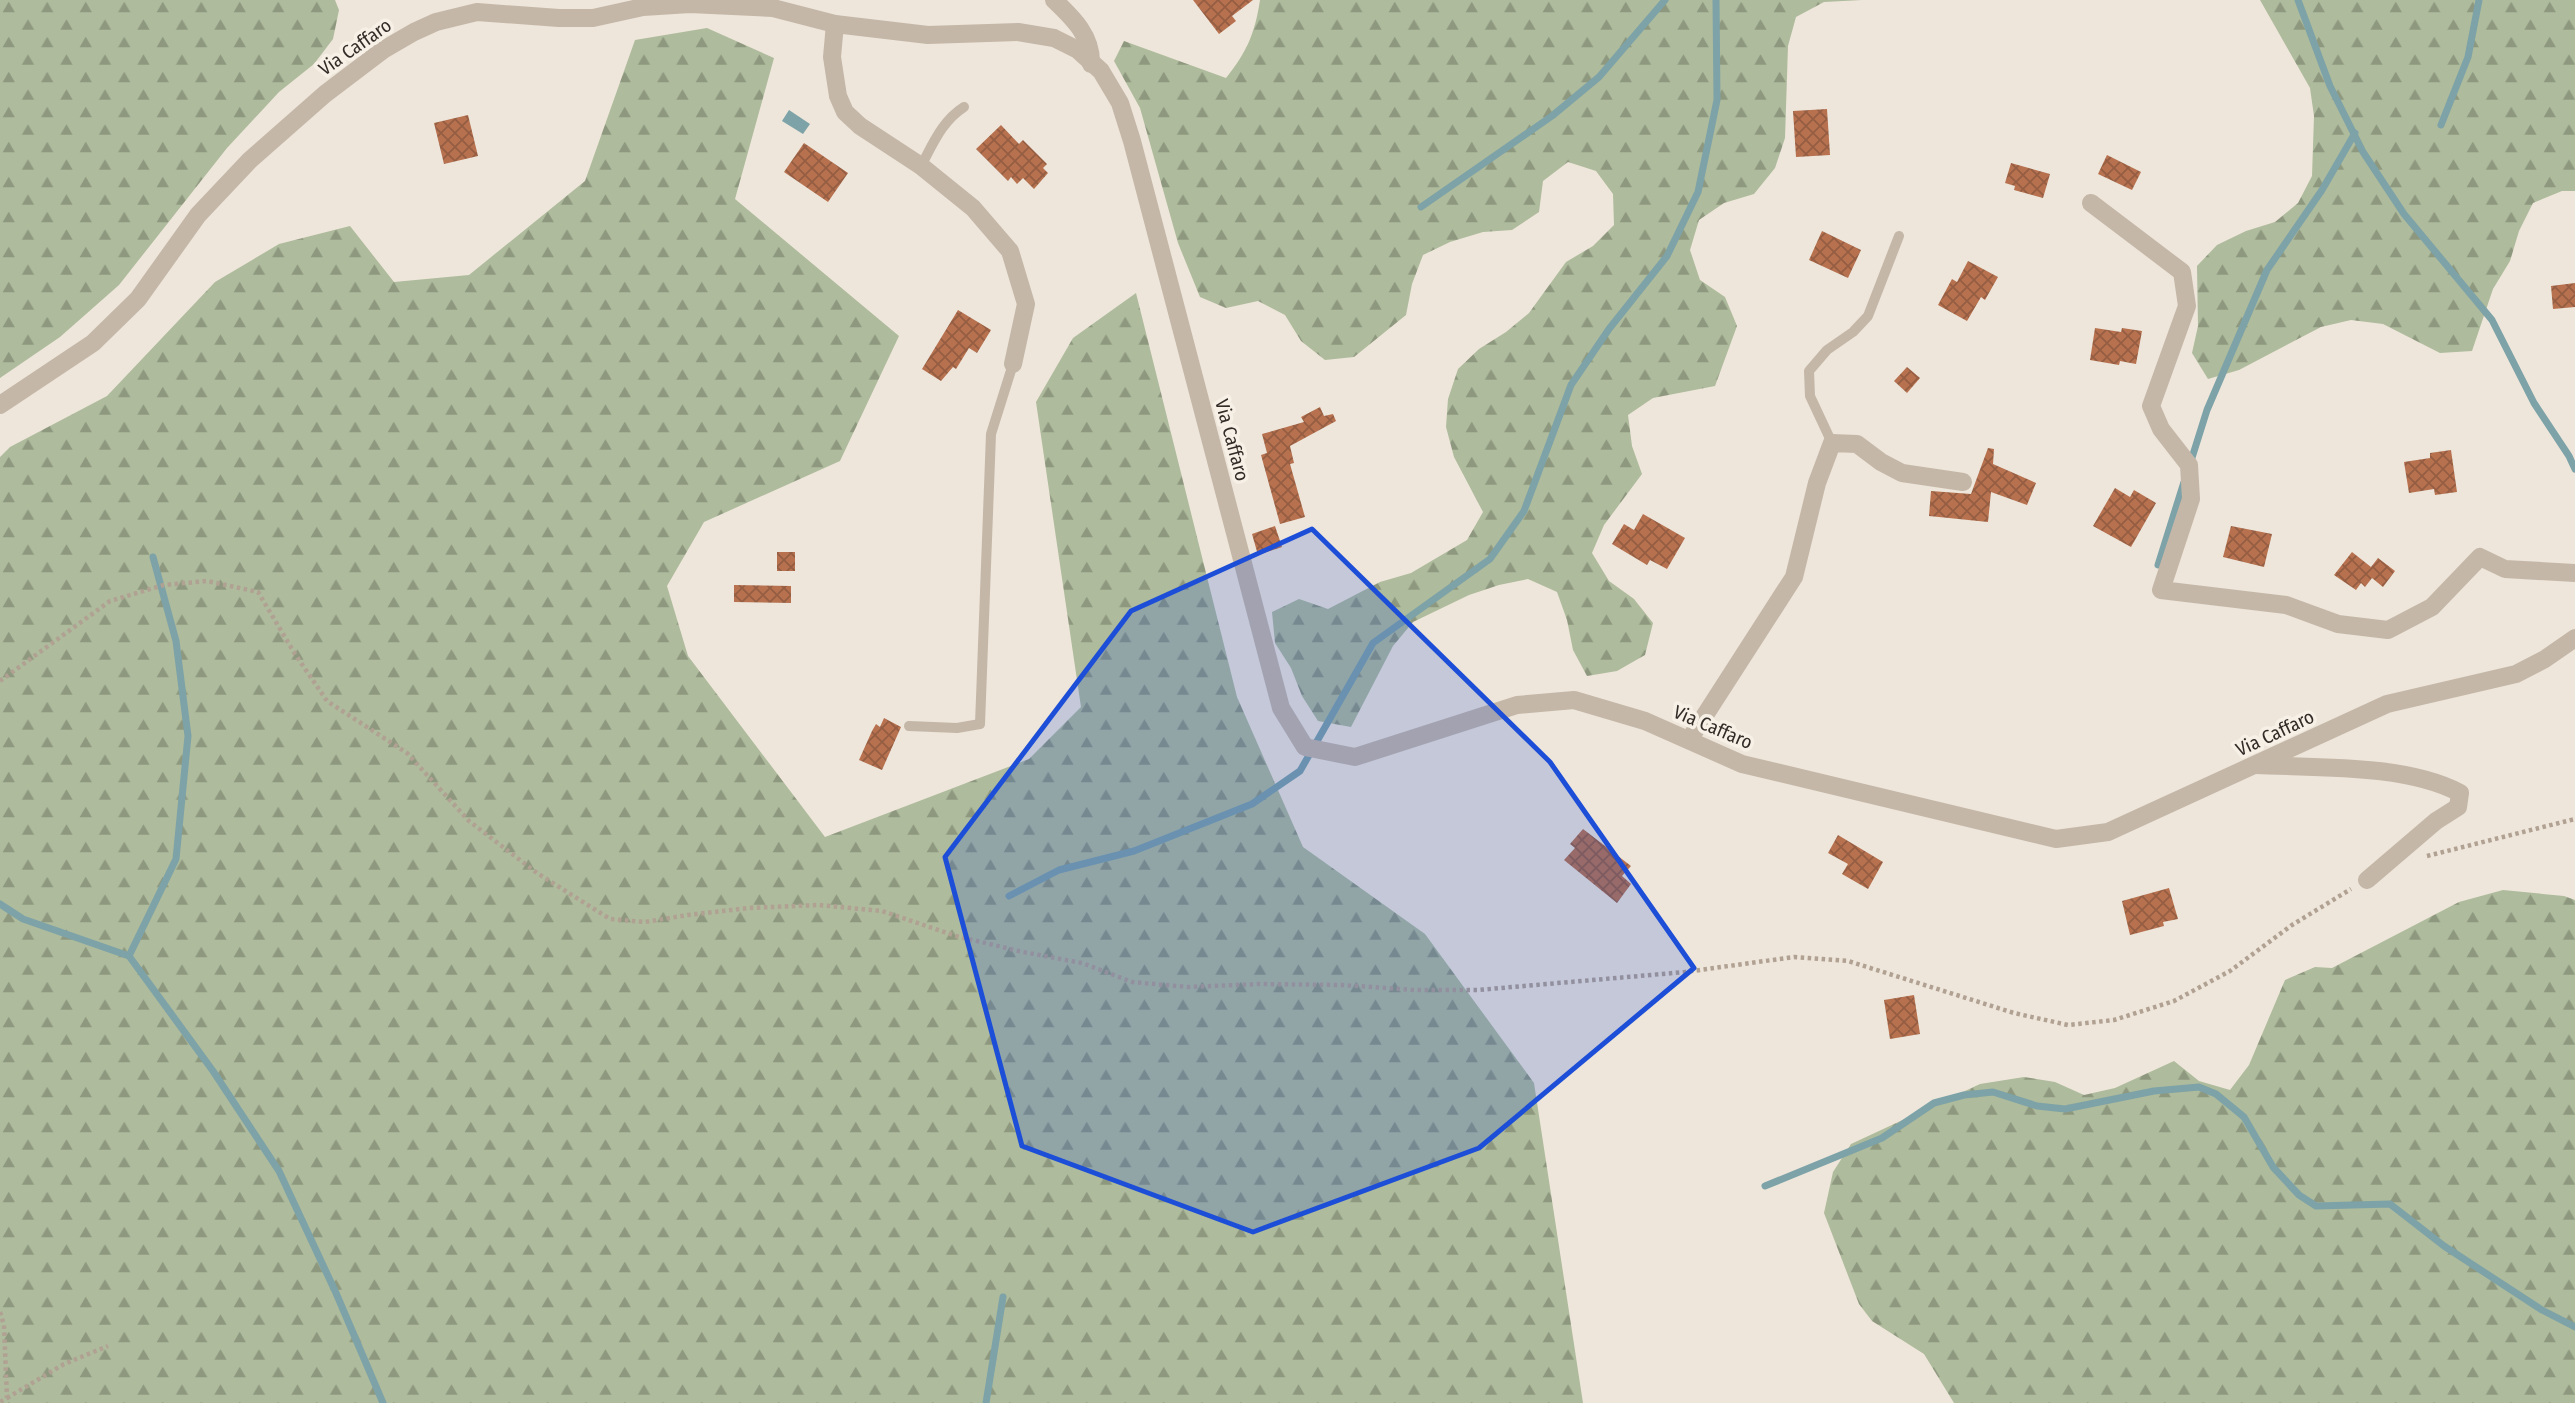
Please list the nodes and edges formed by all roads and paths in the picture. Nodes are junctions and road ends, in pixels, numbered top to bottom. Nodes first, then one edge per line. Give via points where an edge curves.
1 (1054, 0) edge
2 (835, 24) junction
3 (1091, 64) junction
4 (964, 107) dead end
5 (921, 166) junction
6 (2091, 203) dead end
7 (1899, 236) dead end
8 (1013, 364) joint
9 (0, 405) edge
10 (1832, 443) junction
11 (1963, 482) dead end
12 (2575, 573) edge
13 (2575, 638) edge
14 (0, 681) edge
15 (909, 726) dead end
16 (1689, 740) junction
17 (2256, 765) junction
18 (2575, 819) edge
19 (2420, 858) dead end
20 (2367, 880) joint
21 (0, 1312) edge
22 (108, 1346) dead end
23 (7, 1398) junction
24 (0, 1402) edge

1 - 3 street via 1079,24 1092,51
2 - 3 street, Via Caffaro via 928,35 1018,32 1054,38 1078,50
2 - 5 street via 832,57 845,113
2 - 9 street, Via Caffaro via 773,8 690,4 643,7 593,18 477,12 414,32 325,94 250,160 198,215 138,299 93,343
3 - 16 street, Via Caffaro via 1101,71 1120,103 1281,708 1305,747 1356,757 1517,705 1574,700
4 - 5 lane via 942,127
5 - 8 street via 973,208 1010,251 1026,304
6 - 12 street via 2182,272 2187,306 2151,406 2161,429 2189,465 2191,499 2161,590 2286,605 2338,624 2388,630 2432,607 2480,557 2505,569
7 - 10 lane via 1868,316 1809,371 1810,396
8 - 15 lane via 991,434 980,724
10 - 11 street via 1857,444 1910,475
10 - 16 street via 1817,483 1794,577
13 - 17 street, Via Caffaro via 2516,674 2387,705
14 - 20 path via 110,601 164,585 207,581 258,592 327,701 407,753 469,821 537,873 610,919 645,922 749,908 819,905 882,911 957,936 1082,963 1132,982 1188,987 1259,984 1478,990 1685,972 1794,957 1847,961 2068,1025 2114,1020 2174,1001 2230,971 2292,925
16 - 17 street, Via Caffaro via 1742,764 2056,839 2108,832
17 - 20 street via 2371,771 2441,783 2460,793 2458,807
18 - 19 path
21 - 23 path
22 - 23 path via 64,1364
23 - 24 path

